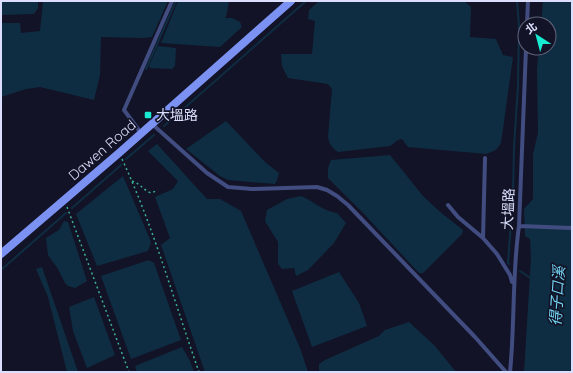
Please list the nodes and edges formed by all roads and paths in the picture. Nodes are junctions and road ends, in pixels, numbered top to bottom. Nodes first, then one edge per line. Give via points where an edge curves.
1 (172, 1) edge
2 (291, 1) edge
3 (528, 1) edge
4 (527, 16) edge
5 (526, 56) edge
6 (151, 124) junction
7 (141, 133) junction
8 (119, 153) junction
9 (485, 158) dead end
10 (132, 181) junction
11 (156, 191) dead end
12 (64, 200) junction
13 (448, 205) dead end
14 (519, 226) junction
15 (572, 228) edge
16 (483, 238) junction
17 (1, 254) edge
18 (513, 285) junction
19 (129, 372) edge
20 (199, 372) edge
21 (506, 372) edge
22 (510, 372) edge

1 - 7 lane via 124,110
2 - 6 street, Dawen Road
3 - 4 lane
5 - 14 lane, 大塭路
6 - 7 street, Dawen Road
6 - 21 lane via 207,173 228,187 317,187 337,196
7 - 8 street, Dawen Road
8 - 10 path
8 - 12 street, Dawen Road
9 - 16 lane
10 - 11 path via 139,183 151,194
10 - 20 path
12 - 17 street, Dawen Road
12 - 19 path
13 - 16 lane
14 - 15 lane
14 - 18 lane, 大塭路
16 - 18 lane via 497,254
18 - 22 lane, 大塭路 via 514,319

